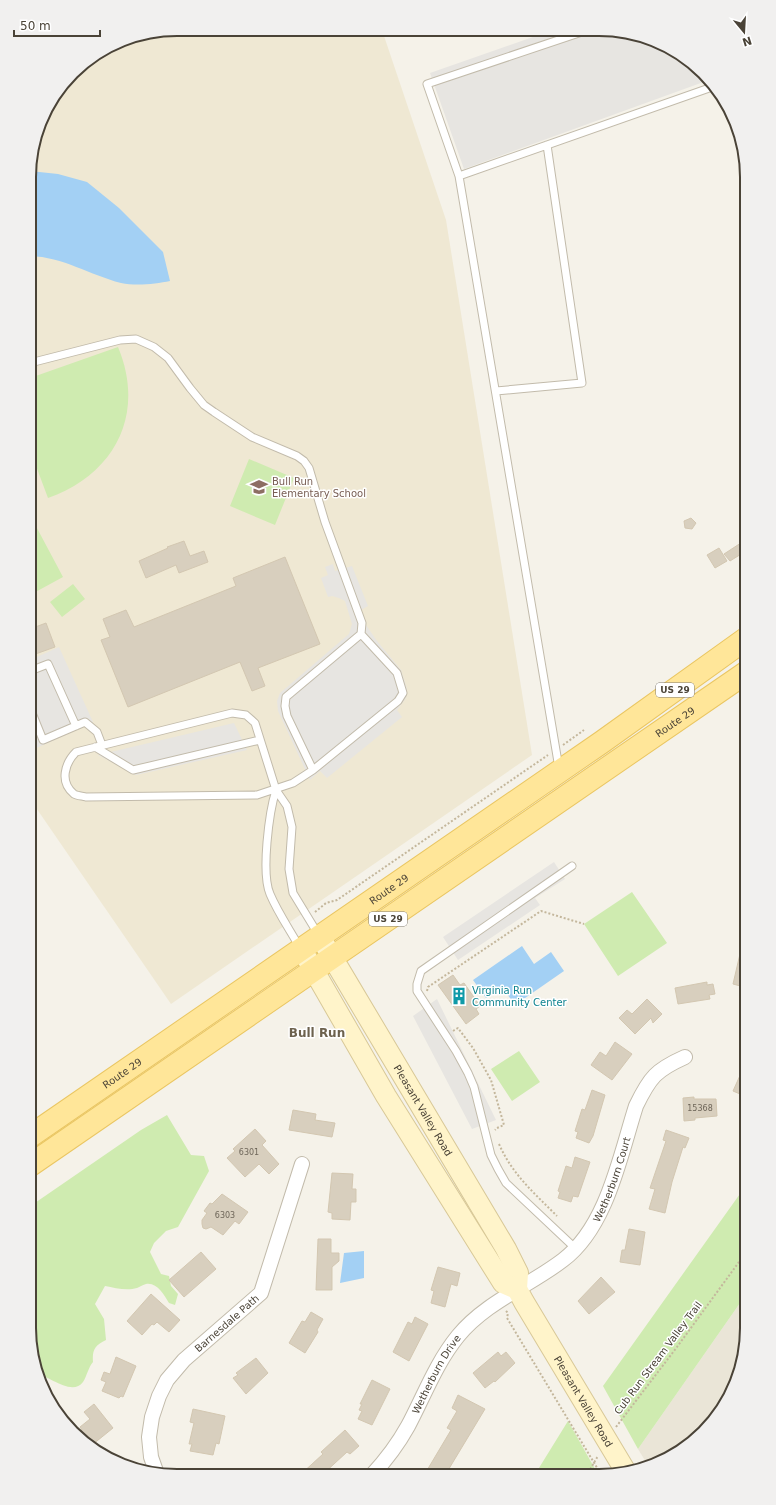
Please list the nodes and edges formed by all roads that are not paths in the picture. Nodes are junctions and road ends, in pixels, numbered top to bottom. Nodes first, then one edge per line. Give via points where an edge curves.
1 (570, 36) edge
2 (709, 88) edge
3 (547, 145) junction
4 (459, 176) junction
5 (36, 361) edge
6 (496, 391) junction
7 (361, 634) junction
8 (740, 642) edge
9 (36, 669) edge
10 (740, 677) edge
11 (36, 722) edge
12 (76, 726) junction
13 (260, 740) junction
14 (98, 746) junction
15 (557, 760) junction
16 (313, 770) junction
17 (276, 790) junction
18 (572, 866) dead end
19 (319, 936) junction
20 (301, 948) junction
21 (331, 957) junction
22 (312, 970) junction
23 (685, 1057) dead end
24 (36, 1132) edge
25 (36, 1161) edge
26 (302, 1164) dead end
27 (575, 1248) junction
28 (517, 1289) junction
29 (155, 1467) edge
30 (623, 1467) edge
31 (377, 1469) edge

1 - 4 lane via 427,84
2 - 3 lane
3 - 4 lane
3 - 6 lane via 582,384
4 - 6 lane
5 - 7 lane via 120,340 136,339 154,347 168,358 204,405 252,437 304,461 309,468 325,522 362,623
6 - 15 lane
7 - 16 lane via 286,697 287,716
7 - 16 lane via 397,673 403,693 398,701
8 - 15 main road, Route 29 / US 29
9 - 12 lane via 48,664
10 - 21 main road, Route 29 / US 29
11 - 12 lane via 44,740
12 - 14 lane via 85,722 97,732
13 - 14 lane via 133,770
13 - 14 lane via 255,723 246,715 232,713
13 - 17 lane
14 - 17 lane via 76,752 68,760 66,778 74,794 86,797 257,795
15 - 19 main road, Route 29 / US 29
16 - 17 lane
17 - 19 lane via 287,806 292,827 289,869 293,893
17 - 20 lane via 270,808 265,869 269,892
18 - 27 lane via 421,971 416,984 420,998 468,1073 491,1155 498,1169 506,1182
19 - 20 main road, Route 29 / US 29
19 - 21 main road, Pleasant Valley Road
20 - 22 main road, Pleasant Valley Road
20 - 24 main road, Route 29 / US 29
21 - 22 main road, Route 29 / US 29
21 - 28 main road, Pleasant Valley Road via 506,1250 518,1273
22 - 25 main road, Route 29 / US 29
22 - 28 main road, Pleasant Valley Road via 386,1096 503,1282
23 - 27 street, Wetherburn Court via 657,1072 642,1094 604,1204 589,1232
26 - 29 street, Barnesdale Path via 261,1293 184,1360 167,1380 159,1396 149,1437
27 - 28 street, Wetherburn Court via 561,1262
28 - 30 main road, Pleasant Valley Road
28 - 31 street, Wetherburn Drive via 472,1321 449,1347 398,1442

